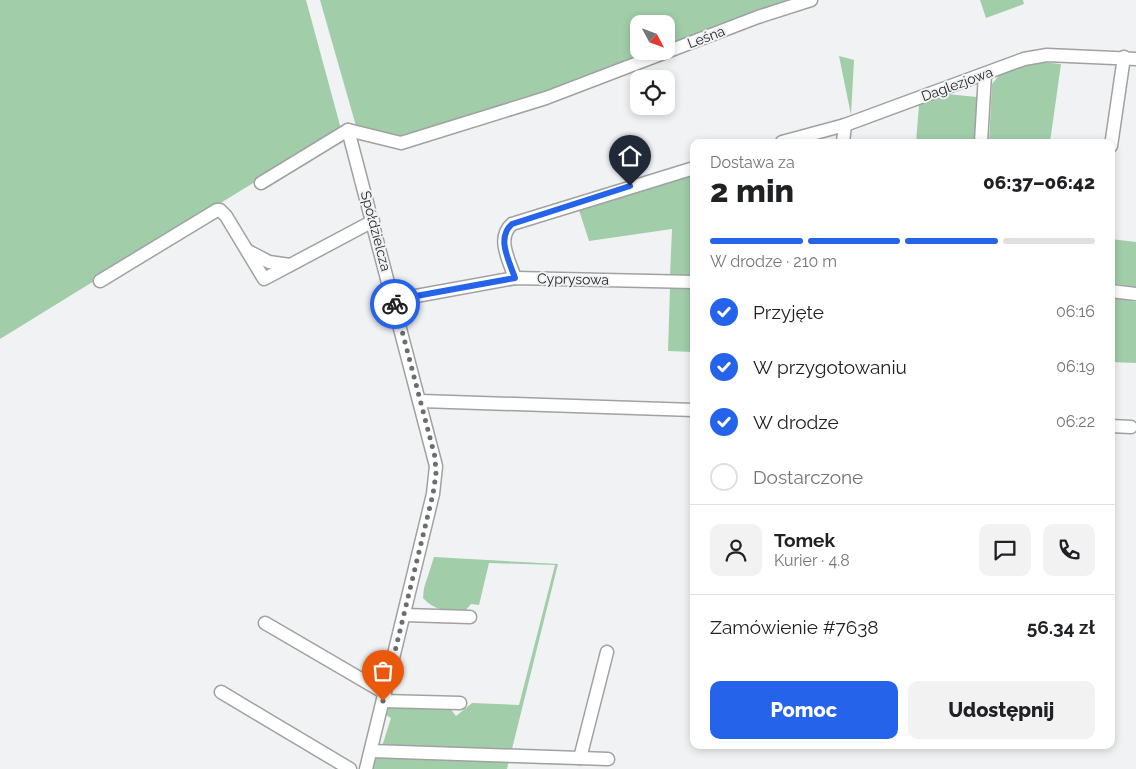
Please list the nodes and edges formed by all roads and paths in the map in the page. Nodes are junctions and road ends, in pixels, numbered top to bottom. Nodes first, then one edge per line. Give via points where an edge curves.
1 (811, 0) edge
2 (1130, 58) edge
3 (985, 74) junction
4 (845, 125) junction
5 (348, 130) junction
6 (793, 139) edge
7 (843, 139) edge
8 (981, 139) edge
9 (1113, 139) edge
10 (690, 169) edge
11 (261, 183) dead end
12 (373, 221) junction
13 (515, 278) junction
14 (100, 281) dead end
15 (690, 282) edge
16 (1115, 291) edge
17 (1136, 294) edge
18 (394, 300) junction
19 (421, 401) junction
20 (690, 410) edge
21 (1115, 426) edge
22 (1131, 427) dead end
23 (404, 615) junction
24 (470, 617) dead end
25 (265, 623) dead end
26 (607, 652) dead end
27 (221, 692) dead end
28 (384, 697) junction
29 (460, 704) dead end
30 (371, 751) junction
31 (580, 758) junction
32 (608, 759) dead end
33 (350, 769) edge
34 (366, 769) edge

1 - 5 street, Leśna via 546,98 402,143
2 - 3 street, Daglezjowa via 1047,54
2 - 9 street
3 - 4 street, Daglezjowa
3 - 8 street
4 - 6 street, Daglezjowa
4 - 7 street
5 - 11 street
5 - 12 street, Spółdzielcza
10 - 13 street via 512,224 504,232 505,249
12 - 14 street via 264,279 226,216 217,210
12 - 18 street, Spółdzielcza
13 - 15 street, Cyprysowa
13 - 18 street, Cyprysowa
16 - 17 street
18 - 19 street, Spółdzielcza
19 - 20 street
19 - 23 street, Spółdzielcza via 436,474
21 - 22 street
23 - 24 street
23 - 28 street, Spółdzielcza
25 - 28 street
26 - 31 street
27 - 33 street
28 - 29 street
28 - 30 street, Spółdzielcza
30 - 31 street
30 - 34 street, Spółdzielcza
31 - 32 street

